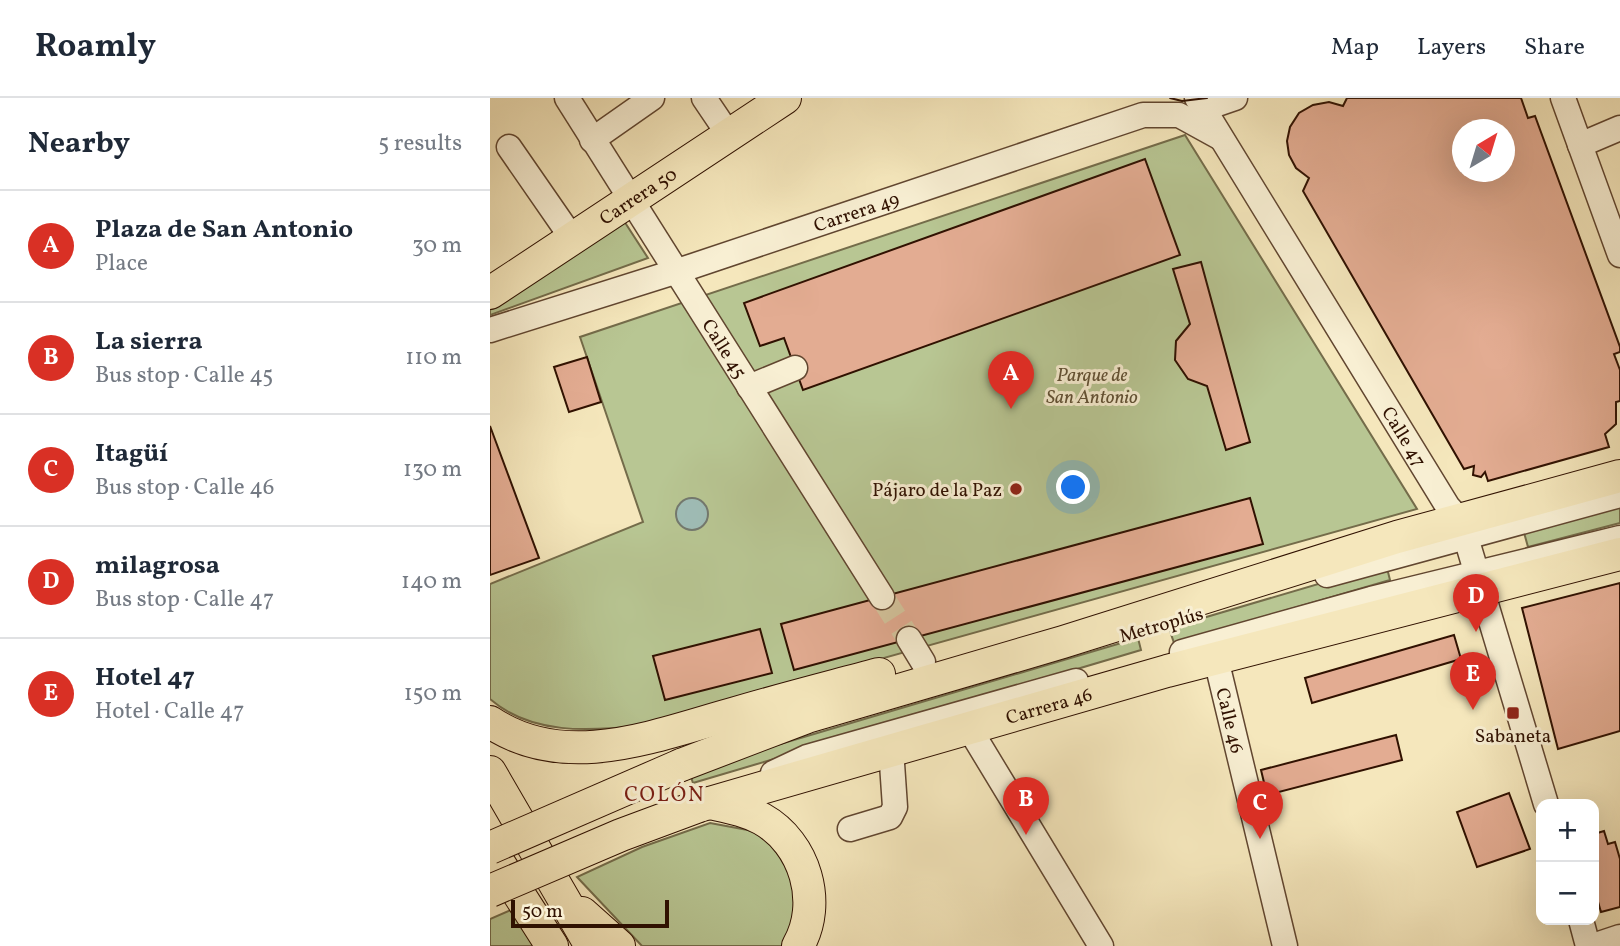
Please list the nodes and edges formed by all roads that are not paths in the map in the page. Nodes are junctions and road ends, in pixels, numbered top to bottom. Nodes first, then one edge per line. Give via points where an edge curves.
1 (567, 98) edge
2 (652, 98) edge
3 (704, 98) edge
4 (785, 98) edge
5 (1235, 98) edge
6 (1563, 98) edge
7 (1200, 103) edge
8 (1138, 106) edge
9 (1620, 128) edge
10 (729, 135) junction
11 (1220, 137) junction
12 (592, 141) junction
13 (1580, 145) junction
14 (509, 147) dead end
15 (630, 200) junction
16 (572, 238) junction
17 (1620, 255) edge
18 (676, 271) junction
19 (490, 293) edge
20 (490, 330) edge
21 (795, 368) dead end
22 (749, 387) junction
23 (1620, 476) edge
24 (1620, 495) edge
25 (1463, 530) junction
26 (1620, 538) edge
27 (1620, 554) edge
28 (1479, 582) junction
29 (882, 597) tunnel mouth
30 (1149, 612) junction
31 (1216, 659) junction
32 (490, 722) edge
33 (969, 728) junction
34 (891, 750) junction
35 (692, 761) junction
36 (490, 772) edge
37 (1544, 799) edge
38 (704, 804) junction
39 (850, 829) dead end
40 (490, 849) edge
41 (490, 891) edge
42 (561, 892) junction
43 (1583, 925) edge
44 (1620, 937) edge
45 (544, 939) edge
46 (591, 946) edge
47 (619, 946) edge
48 (798, 946) edge
49 (1101, 946) edge
50 (1285, 946) edge
51 (1590, 946) edge

1 - 12 street, Calle 45
2 - 12 street
3 - 10 street
4 - 10 main road, Carrera 50
5 - 7 street
6 - 13 street
7 - 11 street, Calle 47
8 - 11 street, Carrera 49 via 1179,115
8 - 18 street, Carrera 49
9 - 13 street
10 - 15 main road, Carrera 50
11 - 25 street, Calle 47
12 - 15 street, Calle 45
13 - 17 street
14 - 16 street
15 - 16 main road, Carrera 50
15 - 18 street, Calle 45
16 - 19 main road, Carrera 50
18 - 20 street, Carrera 49
18 - 22 street, Calle 45
21 - 22 street
22 - 29 street, Calle 45
23 - 25 main road
24 - 25 street, Metroplús
25 - 28 street, Calle 47
25 - 30 main road via 1397,537
25 - 35 street, Metroplús via 1346,569
26 - 28 street, Metroplús
27 - 28 main road, Carrera 46
28 - 31 main road, Carrera 46
28 - 37 street, Calle 47
28 - 38 street, Metroplús via 1358,603 807,757
30 - 32 main road via 1055,624 916,651 619,744 540,745
30 - 35 main road via 807,717
31 - 33 main road, Carrera 46
31 - 50 street, Calle 46
33 - 34 main road, Carrera 46
33 - 49 street
34 - 38 main road, Carrera 46
34 - 39 street via 895,807 890,817
35 - 40 main road, bridge
36 - 42 main road
38 - 41 main road, Carrera 46, bridge
38 - 48 main road via 756,816 790,844 809,892 806,926
40 - 45 main road
42 - 46 main road
42 - 47 main road
43 - 51 street
44 - 51 street

